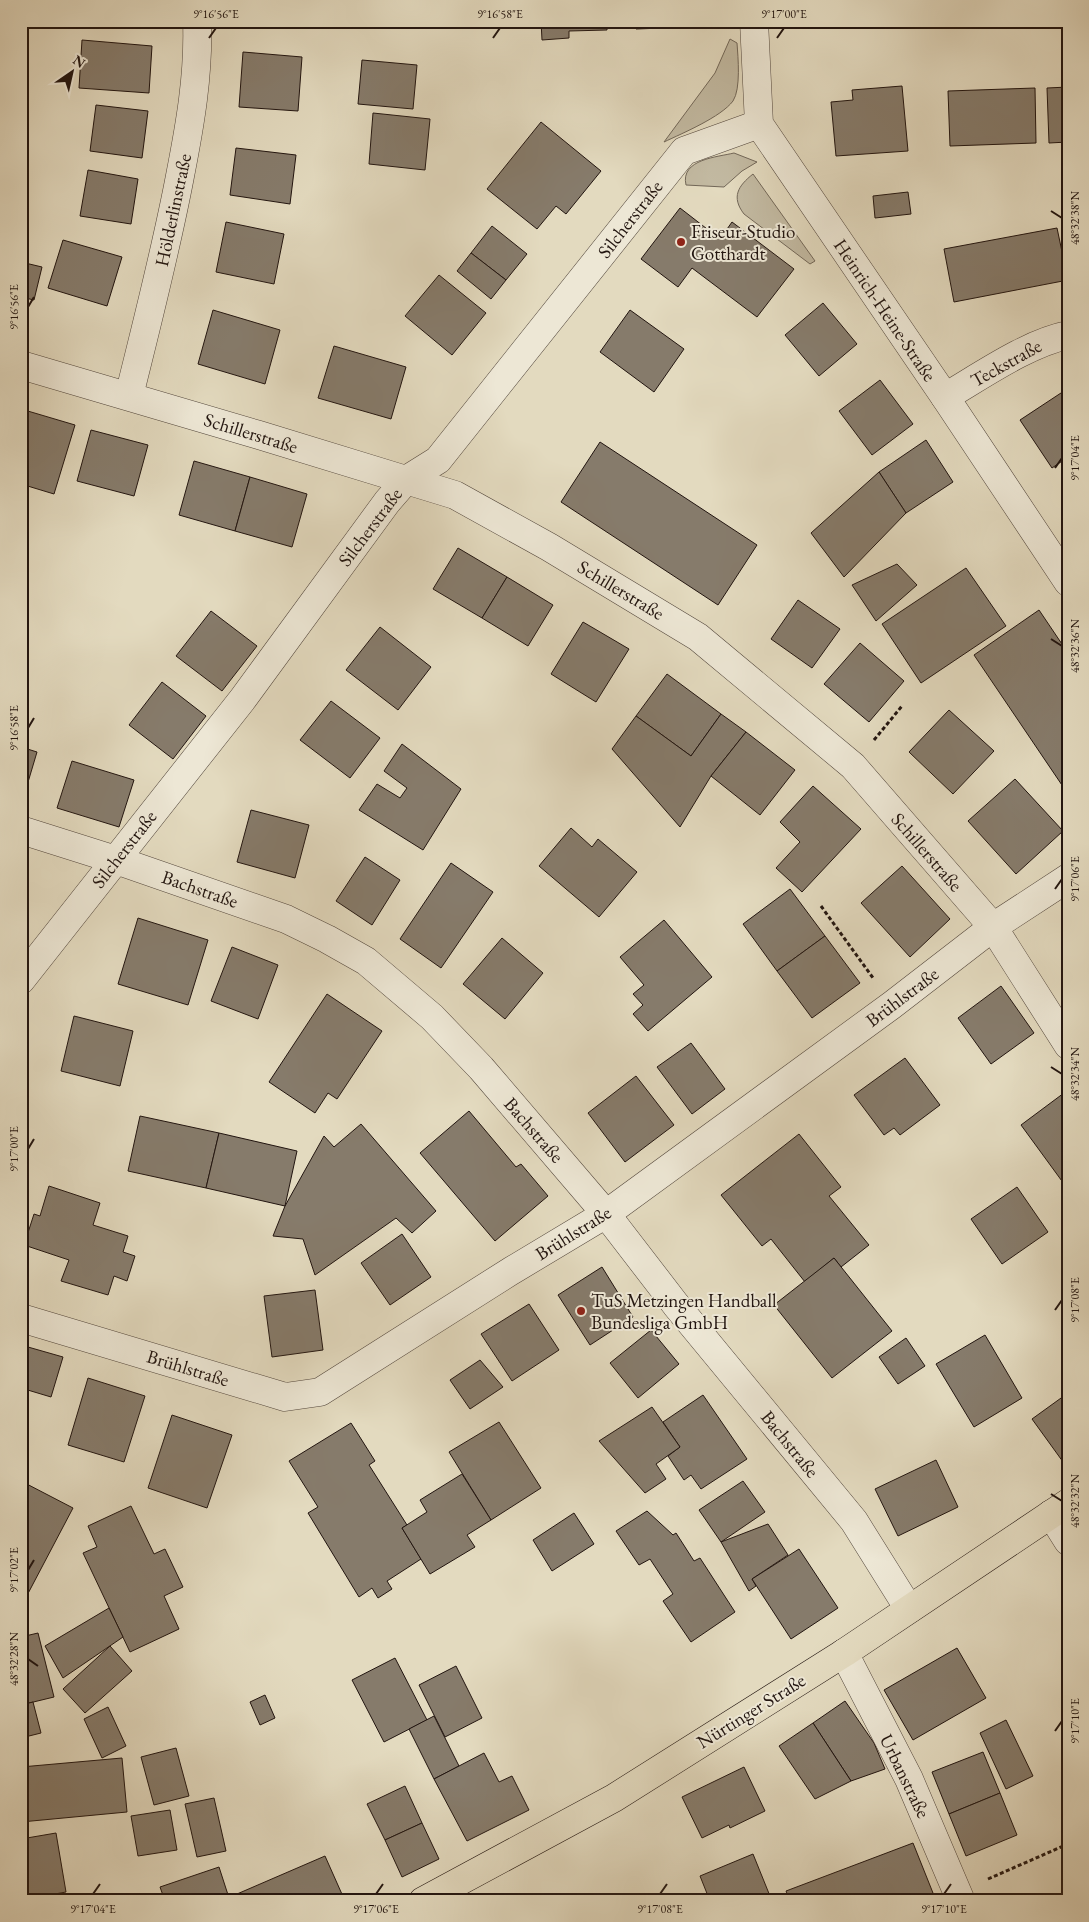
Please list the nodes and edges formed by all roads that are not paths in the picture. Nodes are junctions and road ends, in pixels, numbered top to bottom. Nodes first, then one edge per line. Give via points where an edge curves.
1 (198, 21) edge
2 (754, 21) edge
3 (758, 124) junction
4 (1068, 335) edge
5 (21, 365) edge
6 (129, 396) junction
7 (945, 397) junction
8 (406, 480) junction
9 (1068, 582) edge
10 (21, 830) edge
11 (116, 860) junction
12 (1068, 878) edge
13 (993, 927) junction
14 (21, 980) edge
15 (1068, 1045) edge
16 (606, 1214) junction
17 (21, 1318) edge
18 (1059, 1508) edge
19 (1068, 1541) edge
20 (909, 1608) junction
21 (844, 1653) junction
22 (959, 1896) edge
23 (423, 1901) edge

1 - 6 street, Hölderlinstraße via 193,110 167,245
2 - 3 street
3 - 7 street, Heinrich-Heine-Straße
3 - 8 street, Silcherstraße via 684,150 438,460
4 - 7 street, Teckstraße via 1034,346
5 - 6 street, Schillerstraße
6 - 8 street, Schillerstraße
7 - 9 street, Heinrich-Heine-Straße
8 - 11 street, Silcherstraße via 242,700
8 - 13 street, Schillerstraße via 455,495 549,547 698,637 854,766
10 - 11 street, Bachstraße
11 - 14 street, Silcherstraße
11 - 16 street, Bachstraße via 286,919 366,961 432,1017 475,1062
12 - 13 street, Brühlstraße
13 - 15 street, Schillerstraße
13 - 16 street, Brühlstraße
16 - 17 street, Brühlstraße via 320,1392 286,1397
16 - 20 street, Bachstraße via 676,1305 854,1521
18 - 19 street
18 - 20 main road, Nürtinger Straße
20 - 21 main road, Nürtinger Straße
21 - 22 street, Urbanstraße via 909,1778
21 - 23 main road, Nürtinger Straße via 614,1798

